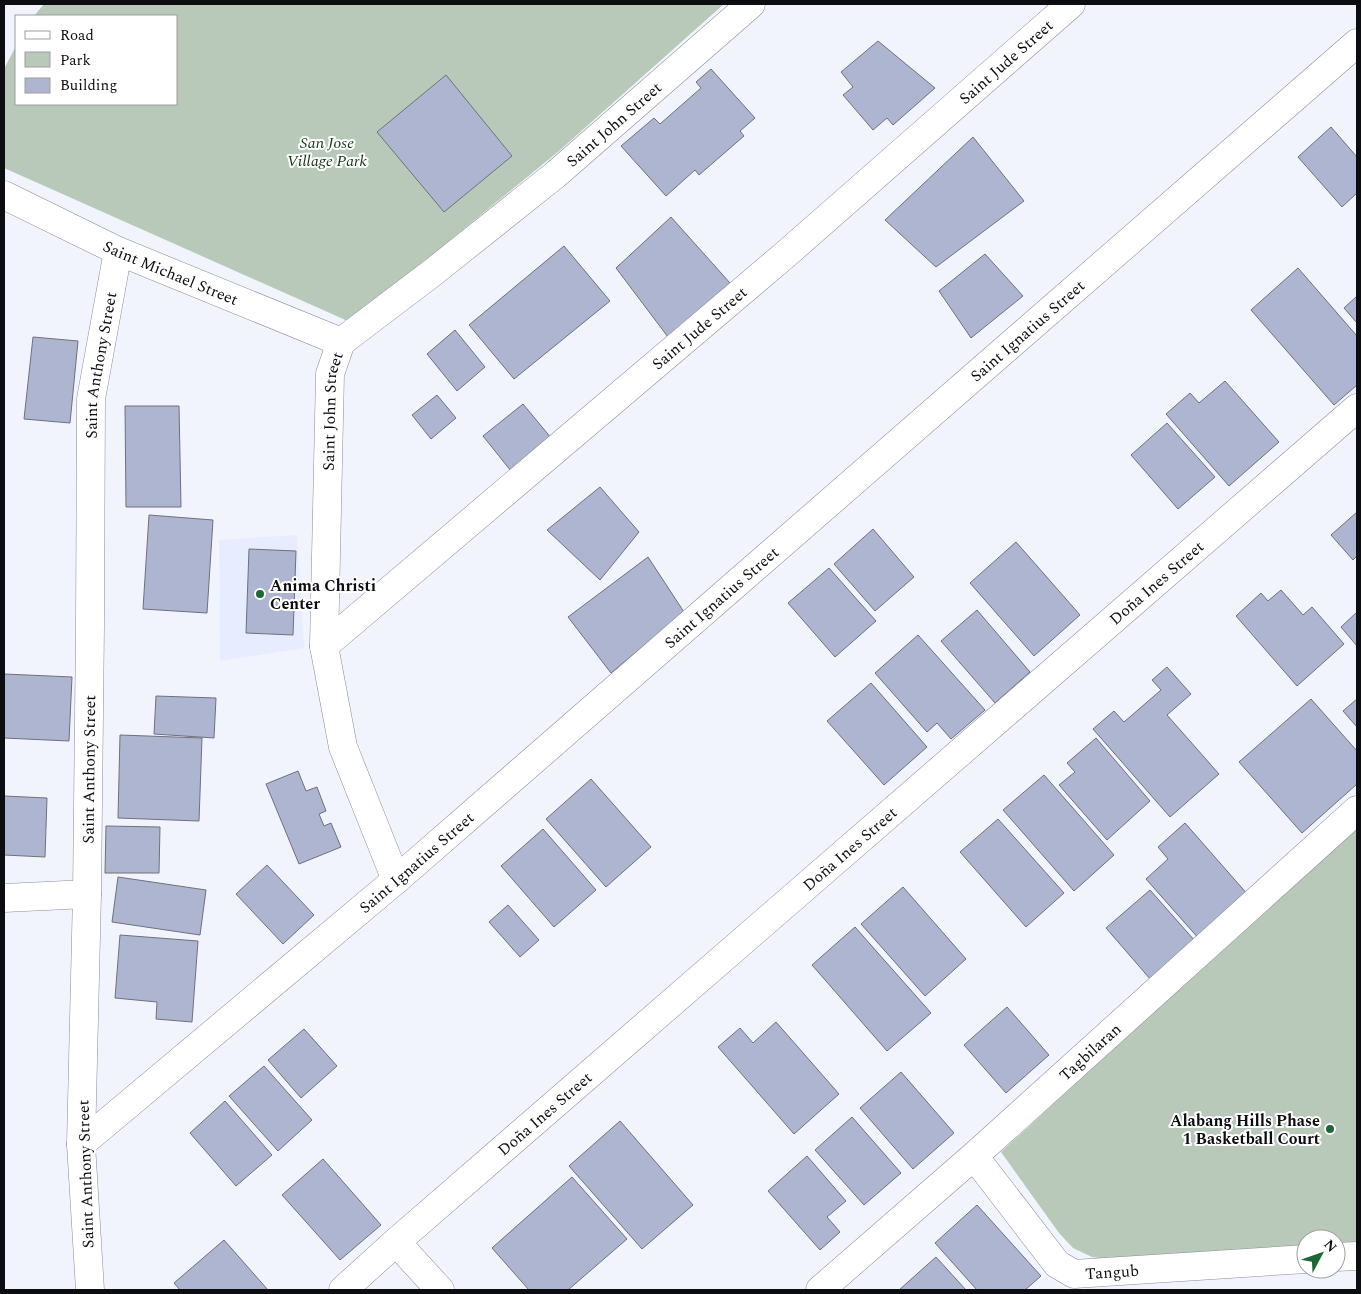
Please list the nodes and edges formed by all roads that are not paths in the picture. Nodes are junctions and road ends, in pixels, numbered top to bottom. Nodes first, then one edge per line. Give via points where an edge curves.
1 (750, 4) edge
2 (1071, 4) edge
3 (1357, 43) edge
4 (4, 195) edge
5 (118, 251) junction
6 (341, 342) junction
7 (1357, 408) edge
8 (324, 646) junction
9 (1357, 810) edge
10 (396, 880) junction
11 (87, 894) junction
12 (4, 898) edge
13 (81, 1144) junction
14 (974, 1156) junction
15 (396, 1242) junction
16 (1296, 1260) edge
17 (90, 1290) edge
18 (342, 1290) edge
19 (440, 1290) edge
20 (820, 1290) edge

1 - 6 street, Saint John Street via 555,175
2 - 8 street, Saint Jude Street via 786,254
3 - 10 street, Saint Ignatius Street
4 - 5 street, Saint Michael Street
5 - 6 street, Saint Michael Street
5 - 11 street, Saint Anthony Street via 91,399
6 - 8 street, Saint John Street via 330,374
7 - 15 street, Doña Ines Street
8 - 10 street, Saint John Street via 343,747
9 - 14 street, Tagbilaran
10 - 13 street, Saint Ignatius Street
11 - 12 street
11 - 13 street, Saint Anthony Street
13 - 17 street, Saint Anthony Street
14 - 16 street, Tangub via 1057,1264 1074,1274
14 - 20 street, Tagbilaran
15 - 18 street, Doña Ines Street
15 - 19 street

